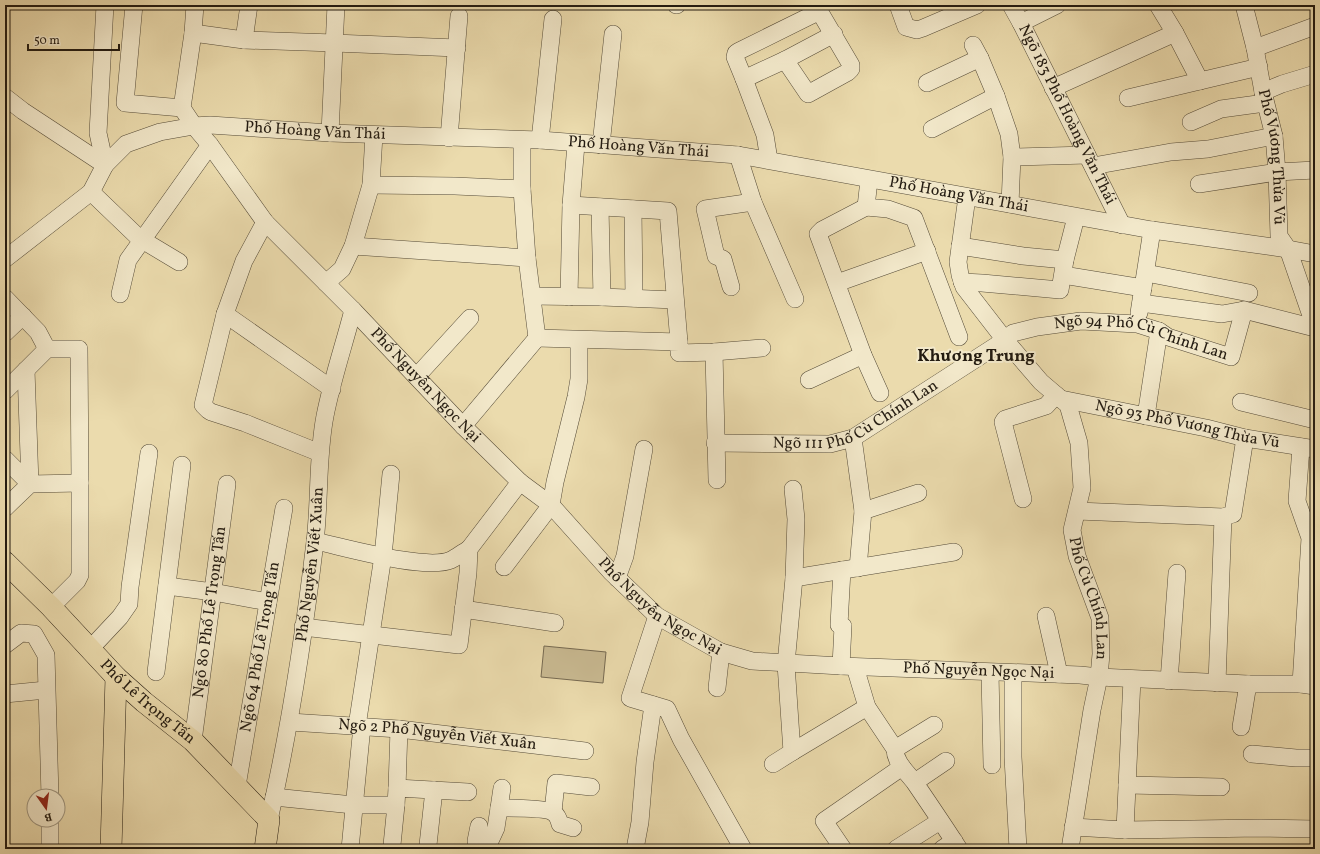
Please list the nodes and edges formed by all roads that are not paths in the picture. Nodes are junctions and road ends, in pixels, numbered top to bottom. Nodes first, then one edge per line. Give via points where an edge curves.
1 (105, 5) edge
2 (134, 5) edge
3 (195, 5) edge
4 (249, 5) edge
5 (336, 5) edge
6 (898, 5) edge
7 (977, 5) edge
8 (1010, 5) edge
9 (1057, 5) edge
10 (1158, 5) edge
11 (1244, 5) edge
12 (459, 16) dead end
13 (553, 19) dead end
14 (1021, 23) junction
15 (1315, 26) edge
16 (1175, 32) junction
17 (193, 33) junction
18 (613, 34) dead end
19 (834, 34) junction
20 (244, 40) junction
21 (334, 43) junction
22 (457, 48) junction
23 (1255, 48) junction
24 (785, 60) junction
25 (1259, 67) junction
26 (1315, 74) edge
27 (744, 79) junction
28 (1200, 81) junction
29 (927, 83) dead end
30 (1053, 88) junction
31 (996, 96) junction
32 (5, 97) edge
33 (1264, 97) junction
34 (1128, 98) dead end
35 (182, 108) junction
36 (1191, 122) dead end
37 (194, 126) junction
38 (932, 129) dead end
39 (330, 133) junction
40 (374, 135) junction
41 (1274, 136) junction
42 (449, 138) junction
43 (522, 140) junction
44 (540, 140) junction
45 (576, 144) junction
46 (210, 145) junction
47 (601, 145) junction
48 (738, 155) junction
49 (1012, 157) junction
50 (769, 160) junction
51 (1090, 160) junction
52 (105, 165) junction
53 (1315, 170) edge
54 (1277, 172) junction
55 (869, 180) junction
56 (1199, 184) dead end
57 (371, 185) junction
58 (522, 189) junction
59 (91, 192) junction
60 (967, 197) junction
61 (753, 202) junction
62 (1010, 204) junction
63 (571, 205) junction
64 (600, 207) junction
65 (866, 207) junction
66 (633, 210) junction
67 (1076, 217) junction
68 (265, 222) junction
69 (1122, 225) junction
70 (1152, 230) junction
71 (142, 240) junction
72 (353, 246) junction
73 (960, 246) junction
74 (1288, 249) junction
75 (927, 251) junction
76 (1315, 254) edge
77 (527, 258) junction
78 (5, 259) edge
79 (179, 262) dead end
80 (1063, 275) junction
81 (962, 282) junction
82 (326, 283) junction
83 (837, 283) junction
84 (731, 287) dead end
85 (1143, 288) junction
86 (1249, 293) dead end
87 (120, 294) dead end
88 (532, 296) junction
89 (569, 297) junction
90 (602, 297) junction
91 (5, 298) edge
92 (634, 298) junction
93 (795, 299) dead end
94 (675, 300) junction
95 (1312, 306) edge
96 (353, 310) junction
97 (1244, 310) junction
98 (225, 314) junction
99 (23, 316) junction
100 (470, 318) dead end
101 (1137, 324) junction
102 (1315, 327) edge
103 (1159, 331) junction
104 (5, 333) edge
105 (959, 337) dead end
106 (537, 338) junction
107 (579, 340) junction
108 (1005, 340) junction
109 (679, 347) junction
110 (762, 348) dead end
111 (47, 349) junction
112 (714, 352) junction
113 (863, 355) junction
114 (26, 370) junction
115 (417, 376) junction
116 (809, 380) dead end
117 (332, 389) junction
118 (5, 391) edge
119 (880, 393) dead end
120 (1058, 397) junction
121 (1241, 402) dead end
122 (1146, 416) junction
123 (1315, 420) edge
124 (463, 426) junction
125 (853, 438) junction
126 (1245, 438) junction
127 (715, 443) junction
128 (1308, 448) edge
129 (644, 449) dead end
130 (149, 453) dead end
131 (320, 453) junction
132 (5, 459) edge
133 (182, 465) dead end
134 (391, 474) dead end
135 (717, 480) dead end
136 (520, 482) junction
137 (80, 483) junction
138 (30, 484) junction
139 (227, 484) dead end
140 (793, 489) dead end
141 (918, 492) dead end
142 (1023, 499) dead end
143 (551, 506) junction
144 (5, 508) edge
145 (284, 508) dead end
146 (863, 511) junction
147 (1077, 511) junction
148 (1223, 517) junction
149 (315, 541) junction
150 (469, 549) junction
151 (954, 552) dead end
152 (383, 556) junction
153 (5, 562) edge
154 (504, 567) dead end
155 (850, 569) junction
156 (1176, 573) dead end
157 (617, 578) junction
158 (794, 578) junction
159 (167, 586) junction
160 (213, 592) junction
161 (268, 602) junction
162 (51, 607) junction
163 (464, 609) junction
164 (657, 616) junction
165 (1046, 616) dead end
166 (555, 623) dead end
167 (303, 627) junction
168 (370, 635) junction
169 (5, 645) edge
170 (90, 648) junction
171 (721, 652) junction
172 (786, 664) junction
173 (848, 666) junction
174 (156, 672) dead end
175 (990, 673) junction
176 (1013, 673) junction
177 (1059, 674) junction
178 (116, 677) junction
179 (1099, 677) junction
180 (1132, 679) junction
181 (1169, 680) junction
182 (1217, 683) junction
183 (1248, 684) junction
184 (1308, 685) edge
185 (717, 688) dead end
186 (46, 690) junction
187 (5, 694) edge
188 (653, 705) junction
189 (867, 707) junction
190 (290, 722) junction
191 (934, 725) dead end
192 (359, 726) junction
193 (1241, 727) dead end
194 (399, 729) junction
195 (193, 741) junction
196 (894, 749) junction
197 (585, 751) dead end
198 (792, 752) junction
199 (1252, 754) dead end
200 (1315, 758) edge
201 (946, 761) dead end
202 (772, 764) dead end
203 (992, 765) dead end
204 (902, 767) junction
205 (915, 782) junction
206 (1127, 785) junction
207 (237, 786) junction
208 (591, 787) dead end
209 (1221, 787) dead end
210 (50, 788) edge
211 (502, 788) dead end
212 (434, 790) junction
213 (468, 792) dead end
214 (396, 796) junction
215 (274, 798) junction
216 (354, 805) junction
217 (500, 808) junction
218 (553, 812) junction
219 (269, 820) junction
220 (940, 821) junction
221 (479, 826) dead end
222 (1073, 827) junction
223 (50, 828) edge
224 (573, 828) dead end
225 (1315, 829) edge
226 (1126, 830) junction
227 (392, 845) dead end
228 (428, 845) dead end
229 (952, 846) edge
230 (50, 849) edge
231 (111, 849) edge
232 (265, 849) edge
233 (350, 849) edge
234 (482, 849) edge
235 (635, 849) edge
236 (743, 849) edge
237 (843, 849) edge
238 (896, 849) edge
239 (1018, 849) edge
240 (1070, 849) edge

1 - 52 street via 98,133
2 - 35 street via 125,103
3 - 17 street
4 - 20 street
5 - 21 street
6 - 7 street via 906,27 917,30
8 - 14 street, Ngõ 183 Phố Hoàng Văn Thái
9 - 14 street
10 - 16 street
11 - 23 street, Phố Vương Thừa Vũ
12 - 22 street
13 - 44 street
14 - 30 street, Ngõ 183 Phố Hoàng Văn Thái
15 - 23 street
16 - 28 street
16 - 30 street
17 - 20 street
17 - 35 street
18 - 47 street
19 - 24 street
19 - 24 street via 851,68 808,94
19 - 27 street via 818,13 739,50 735,56
20 - 21 street
21 - 22 street
21 - 39 street
22 - 42 street
23 - 25 street, Phố Vương Thừa Vũ
24 - 27 street
25 - 28 street
25 - 33 street, Phố Vương Thừa Vũ
26 - 33 street
27 - 50 street via 765,135
28 - 34 street
29 - 31 street via 976,52
30 - 51 street, Ngõ 183 Phố Hoàng Văn Thái
31 - 38 street
31 - 49 street via 1009,134
32 - 52 street
33 - 36 street via 1221,109
33 - 41 street, Phố Vương Thừa Vũ
35 - 37 street, Phố Nguyễn Ngọc Nại
37 - 39 street, Phố Hoàng Văn Thái via 233,126
37 - 46 street, Phố Nguyễn Ngọc Nại
37 - 52 street, Phố Hoàng Văn Thái via 160,132 126,144
39 - 40 street, Phố Hoàng Văn Thái
40 - 42 street, Phố Hoàng Văn Thái
40 - 57 street
41 - 51 street via 1208,149
41 - 54 street, Phố Vương Thừa Vũ
42 - 43 street, Phố Hoàng Văn Thái
43 - 44 street, Phố Hoàng Văn Thái
43 - 58 street
44 - 45 street, Phố Hoàng Văn Thái
45 - 47 street, Phố Hoàng Văn Thái
45 - 63 street
46 - 68 street, Phố Nguyễn Ngọc Nại
46 - 71 street
47 - 48 street, Phố Hoàng Văn Thái
48 - 50 street, Phố Hoàng Văn Thái
48 - 61 street
49 - 51 street
49 - 62 street
50 - 55 street, Phố Hoàng Văn Thái
51 - 69 street, Ngõ 183 Phố Hoàng Văn Thái
52 - 59 street, Phố Hoàng Văn Thái
53 - 54 street
54 - 56 street
54 - 74 street, Phố Vương Thừa Vũ via 1279,236
55 - 60 street, Phố Hoàng Văn Thái
55 - 65 street
57 - 58 street
57 - 72 street
58 - 77 street
59 - 71 street
59 - 78 street, Phố Hoàng Văn Thái
60 - 62 street, Phố Hoàng Văn Thái
60 - 73 street, Phố Cù Chính Lan
61 - 84 street via 705,209 716,256 723,259
61 - 93 street
62 - 67 street, Phố Hoàng Văn Thái
63 - 64 street
63 - 89 street
64 - 66 street
64 - 90 street
65 - 75 street via 888,209 914,218
65 - 83 street via 818,234
66 - 92 street
66 - 94 street via 668,211
67 - 69 street, Phố Hoàng Văn Thái
67 - 80 street
68 - 82 street, Phố Nguyễn Ngọc Nại
68 - 98 street via 244,261
69 - 70 street, Phố Hoàng Văn Thái
70 - 74 street, Phố Hoàng Văn Thái
70 - 85 street
71 - 79 street
71 - 87 street via 126,265
72 - 77 street
72 - 82 street via 342,269
73 - 80 street via 1023,256
73 - 81 street, Phố Cù Chính Lan via 958,262
74 - 76 street, Phố Hoàng Văn Thái
74 - 95 street, Phố Vương Thừa Vũ
75 - 83 street
75 - 105 street
77 - 88 street
80 - 81 street via 982,283
80 - 85 street
81 - 108 street, Phố Cù Chính Lan
82 - 96 street, Phố Nguyễn Ngọc Nại
83 - 113 street
85 - 86 street
85 - 97 street via 1222,314
85 - 101 street
88 - 89 street
88 - 106 street
89 - 90 street
90 - 92 street
91 - 99 street
92 - 94 street
94 - 109 street
95 - 102 street, Phố Vương Thừa Vũ
96 - 115 street, Phố Nguyễn Ngọc Nại
96 - 117 street, Phố Nguyễn Viết Xuân
97 - 102 street
97 - 103 street, Ngõ 94 Phố Cù Chính Lan via 1231,357 1168,337
98 - 117 street
98 - 131 street via 204,405 211,412
99 - 104 street
99 - 111 street via 38,332
100 - 115 street
101 - 103 street, Ngõ 94 Phố Cù Chính Lan
101 - 108 street, Ngõ 94 Phố Cù Chính Lan via 1081,321 1031,328 1014,333
103 - 122 street
106 - 107 street
106 - 124 street
107 - 109 street
107 - 143 street via 579,379 576,397
108 - 120 street, Phố Cù Chính Lan
108 - 125 street, Ngõ 111 Phố Cù Chính Lan
109 - 112 street
110 - 112 street
111 - 114 street
111 - 137 street via 79,349
112 - 127 street
113 - 116 street
113 - 119 street
114 - 118 street
114 - 138 street
115 - 124 street, Phố Nguyễn Ngọc Nại
117 - 131 street, Phố Nguyễn Viết Xuân
120 - 122 street, Ngõ 93 Phố Vương Thừa Vũ
120 - 142 street via 1046,406 1005,419
120 - 147 street, Phố Cù Chính Lan via 1068,405 1079,443 1082,488
121 - 123 street
122 - 126 street, Ngõ 93 Phố Vương Thừa Vũ
124 - 136 street, Phố Nguyễn Ngọc Nại
125 - 127 street, Ngõ 111 Phố Cù Chính Lan via 830,444
125 - 146 street
126 - 128 street, Ngõ 93 Phố Vương Thừa Vũ
126 - 148 street via 1233,514
127 - 135 street
128 - 184 street via 1297,501 1310,538
129 - 157 street via 625,556
130 - 170 street via 129,604
131 - 149 street, Phố Nguyễn Viết Xuân
132 - 138 street
133 - 159 street
134 - 152 street
136 - 143 street, Phố Nguyễn Ngọc Nại
136 - 150 street
137 - 138 street
137 - 162 street via 80,575
138 - 144 street
139 - 160 street, Ngõ 80 Phố Lê Trọng Tấn
140 - 158 street via 796,519
141 - 146 street
143 - 154 street
143 - 157 street, Phố Nguyễn Ngọc Nại
145 - 161 street, Ngõ 64 Phố Lê Trọng Tấn
146 - 155 street
147 - 148 street
147 - 179 street, Phố Cù Chính Lan via 1072,530 1077,556 1100,618
148 - 182 street
149 - 152 street
149 - 167 street, Phố Nguyễn Viết Xuân
150 - 152 street via 444,562 422,563
150 - 163 street
151 - 155 street
152 - 168 street
153 - 162 main road, Phố Lê Trọng Tấn
155 - 158 street
155 - 173 street via 839,626 843,626
156 - 181 street
157 - 164 street, Phố Nguyễn Ngọc Nại
158 - 172 street
159 - 160 street
159 - 174 street
160 - 161 street
160 - 195 street, Ngõ 80 Phố Lê Trọng Tấn
161 - 207 street, Ngõ 64 Phố Lê Trọng Tấn
162 - 170 main road, Phố Lê Trọng Tấn
163 - 166 street
163 - 168 street via 459,645
164 - 171 street, Phố Nguyễn Ngọc Nại
164 - 188 street via 630,698
165 - 177 street
167 - 168 street
167 - 190 street, Phố Nguyễn Viết Xuân
168 - 192 street
169 - 186 street via 22,633 34,634 46,655
170 - 178 main road, Phố Lê Trọng Tấn
171 - 172 street, Phố Nguyễn Ngọc Nại via 752,661
171 - 185 street
172 - 173 street, Phố Nguyễn Ngọc Nại
172 - 198 street
173 - 175 street, Phố Nguyễn Ngọc Nại
173 - 189 street
175 - 176 street, Phố Nguyễn Ngọc Nại
175 - 203 street
176 - 177 street, Phố Nguyễn Ngọc Nại
176 - 239 street via 1013,757
177 - 179 street, Phố Nguyễn Ngọc Nại
178 - 195 main road, Phố Lê Trọng Tấn
178 - 231 main road
179 - 180 street, Phố Nguyễn Ngọc Nại
179 - 222 street, Phố Cù Chính Lan
180 - 181 street, Phố Nguyễn Ngọc Nại
180 - 206 street
181 - 182 street, Phố Nguyễn Ngọc Nại
182 - 183 street, Phố Nguyễn Ngọc Nại
183 - 184 street, Phố Nguyễn Ngọc Nại
183 - 193 street
186 - 187 street
186 - 210 street
188 - 235 street
188 - 236 street via 667,709 681,739
189 - 196 street
189 - 198 street
190 - 192 street, Ngõ 2 Phố Nguyễn Viết Xuân
190 - 215 street, Phố Nguyễn Viết Xuân
191 - 196 street
192 - 194 street, Ngõ 2 Phố Nguyễn Viết Xuân
192 - 216 street
194 - 197 street, Ngõ 2 Phố Nguyễn Viết Xuân
194 - 214 street
195 - 207 main road, Phố Lê Trọng Tấn
196 - 204 street
198 - 202 street
199 - 200 street
201 - 205 street
204 - 205 street
204 - 237 street via 824,821
205 - 220 street
206 - 209 street
206 - 226 street
207 - 219 main road, Phố Lê Trọng Tấn
208 - 218 street via 556,783
211 - 217 street
212 - 213 street
212 - 214 street
212 - 228 street
214 - 216 street
214 - 227 street
215 - 216 street
215 - 219 street, Phố Nguyễn Viết Xuân
216 - 233 street
217 - 218 street
217 - 234 street via 496,828 490,841
218 - 224 street via 560,824
219 - 232 main road
220 - 229 street
220 - 238 street
221 - 234 street via 476,841
222 - 226 street
222 - 240 street, Phố Cù Chính Lan
223 - 230 street
225 - 226 street

